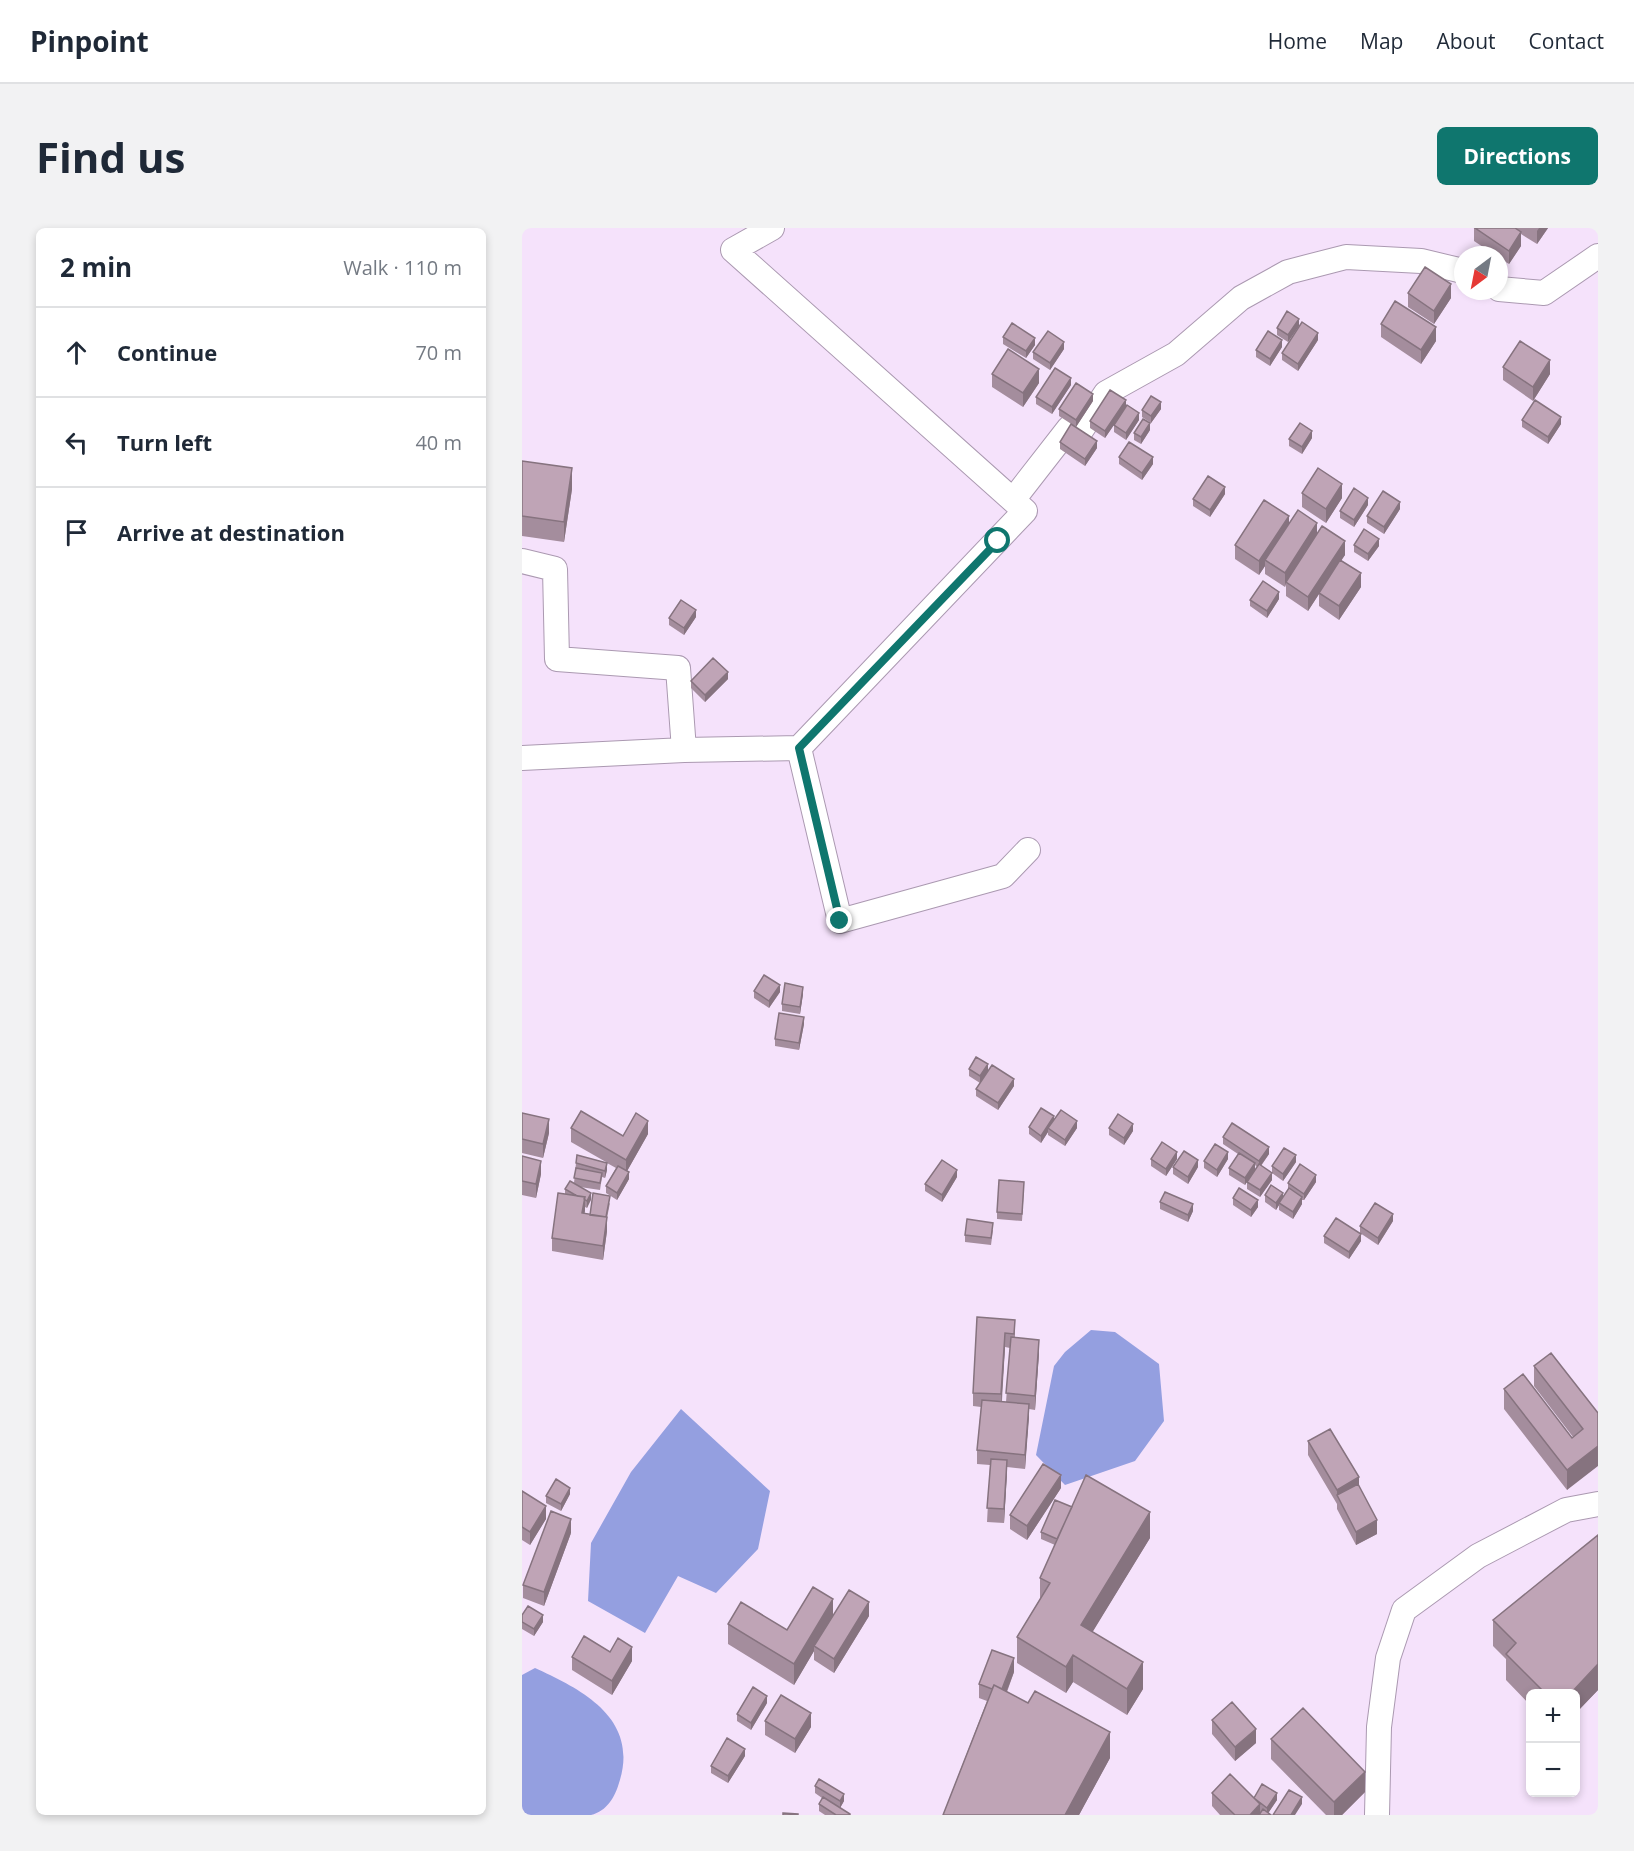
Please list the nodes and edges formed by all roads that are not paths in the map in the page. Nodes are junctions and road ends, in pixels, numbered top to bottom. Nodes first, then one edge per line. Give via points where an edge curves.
1 (772, 228) edge
2 (1598, 256) edge
3 (1454, 269) edge
4 (1508, 290) edge
5 (1013, 500) junction
6 (522, 561) edge
7 (799, 748) junction
8 (684, 750) junction
9 (522, 758) edge
10 (1028, 849) dead end
11 (1598, 1504) edge
12 (1377, 1815) edge

1 - 5 street via 733,250
2 - 4 street via 1544,293
3 - 5 street via 1421,261 1346,257 1288,272 1240,298 1176,354 1106,393 1080,432 1069,428
5 - 7 street via 1025,511
6 - 8 street via 555,569 557,659 678,668
7 - 8 street
7 - 10 street via 840,921 1003,876
8 - 9 street
11 - 12 street via 1566,1510 1478,1556 1404,1610 1388,1658 1379,1727

